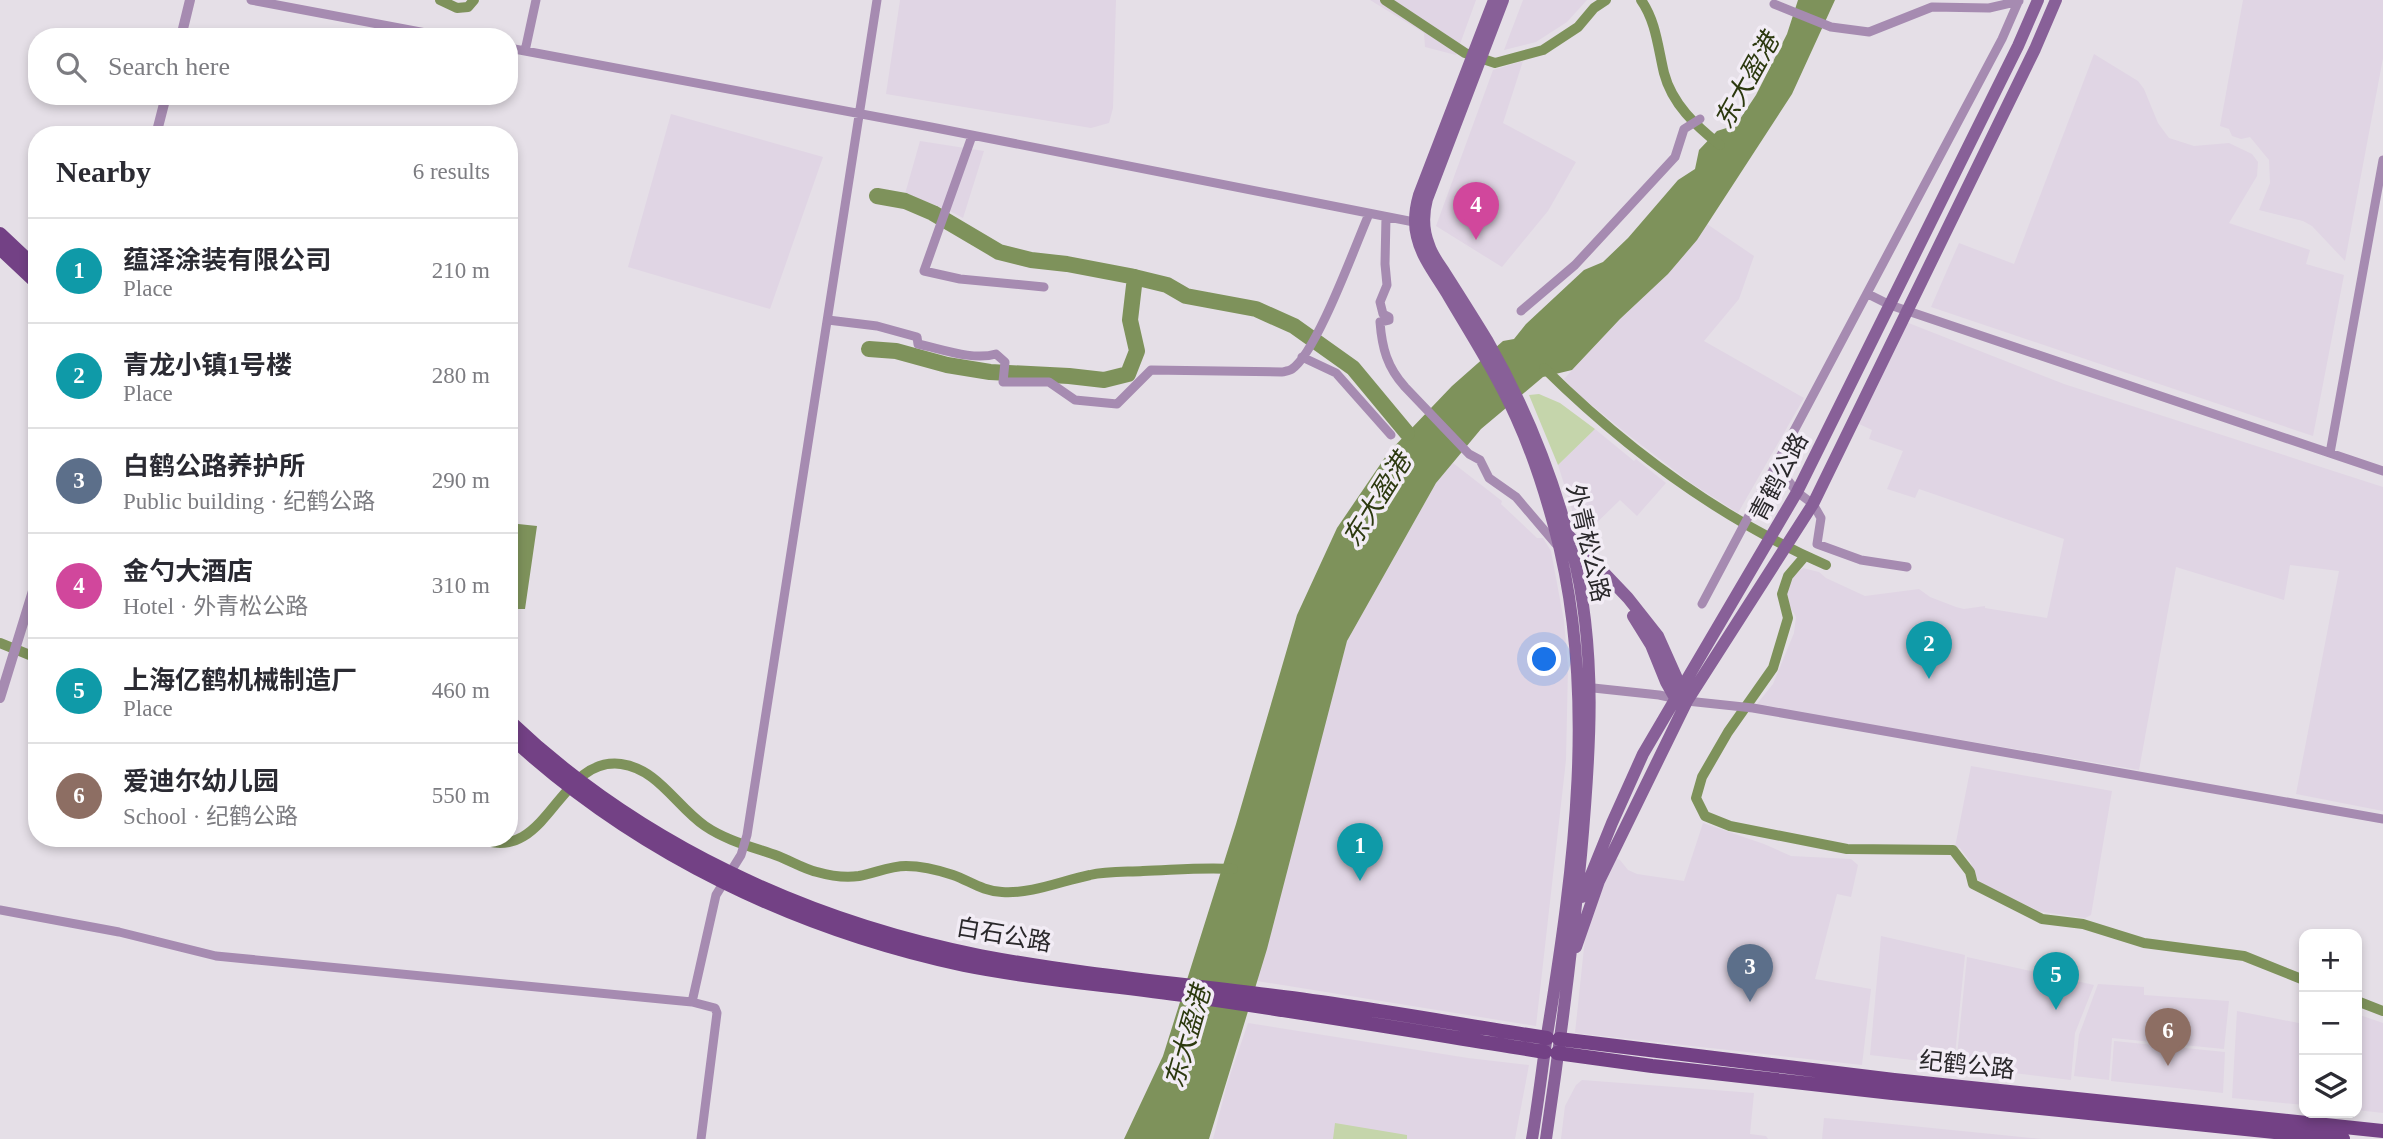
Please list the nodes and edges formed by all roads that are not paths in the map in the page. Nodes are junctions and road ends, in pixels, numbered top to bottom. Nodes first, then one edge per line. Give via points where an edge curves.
1 (190, 0) edge
2 (251, 0) edge
3 (536, 0) edge
4 (877, 0) edge
5 (1494, 0) edge
6 (1503, 0) edge
7 (2038, 0) edge
8 (2056, 0) edge
9 (1774, 4) dead end
10 (2018, 4) edge
11 (183, 28) edge
12 (400, 28) edge
13 (518, 50) edge
14 (525, 51) junction
15 (1477, 57) junction
16 (164, 105) edge
17 (860, 116) junction
18 (1700, 119) dead end
19 (158, 126) edge
20 (972, 136) junction
21 (2383, 160) edge
22 (1369, 214) junction
23 (1386, 217) junction
24 (1419, 223) junction
25 (0, 234) edge
26 (0, 248) edge
27 (28, 260) edge
28 (28, 274) edge
29 (1044, 287) dead end
30 (1868, 294) junction
31 (1889, 304) junction
32 (1909, 310) junction
33 (1521, 311) dead end
34 (828, 320) junction
35 (1304, 354) junction
36 (1391, 435) dead end
37 (2330, 453) junction
38 (1776, 466) junction
39 (2383, 471) edge
40 (1797, 492) junction
41 (1813, 504) junction
42 (1562, 534) junction
43 (1567, 552) junction
44 (1907, 567) dead end
45 (1702, 604) dead end
46 (28, 608) edge
47 (1584, 687) junction
48 (1681, 696) junction
49 (0, 698) edge
50 (518, 730) edge
51 (518, 742) edge
52 (557, 770) junction
53 (2383, 819) edge
54 (727, 878) junction
55 (0, 910) edge
56 (1575, 920) junction
57 (1563, 970) junction
58 (692, 1002) junction
59 (1552, 1045) junction
60 (2244, 1123) junction
61 (2383, 1131) edge
62 (701, 1139) edge
63 (1532, 1139) edge
64 (1546, 1139) edge
65 (2343, 1139) edge

1 - 11 street
2 - 12 street
3 - 14 street
4 - 17 street
5 - 15 main road, 外青松公路
6 - 15 main road, 外青松公路
7 - 31 main road, 青鹤公路
8 - 32 main road, 青鹤公路
9 - 10 street via 1831,27 1869,32 1932,7
10 - 30 street
13 - 14 street
14 - 17 street
15 - 24 main road, 外青松公路 via 1419,195
16 - 19 street
17 - 20 street
17 - 34 street
18 - 33 street via 1684,129 1675,158 1575,265
20 - 22 street
20 - 29 street via 924,271 972,281
21 - 37 street
22 - 23 street
22 - 35 street
23 - 24 street
23 - 43 street via 1387,285 1380,302 1389,320 1380,322 1386,361 1394,376 1480,460 1489,478 1516,497
24 - 42 main road, 外青松公路 via 1422,252 1479,338 1521,415 1554,488
25 - 27 main road
26 - 28 main road
30 - 31 street
30 - 38 street
31 - 32 street
31 - 40 main road, 青鹤公路
32 - 37 street
32 - 41 main road, 青鹤公路
34 - 35 street via 905,332 917,337 918,344 985,357 996,354 1005,362 1003,382 1049,382 1075,400 1117,404 1151,370 1282,372 1292,369
34 - 54 street via 747,835
35 - 36 street via 1336,373
37 - 39 street
38 - 40 street
38 - 45 street
40 - 41 street
40 - 48 main road, 青鹤公路
41 - 44 street via 1821,518 1818,544 1861,560
41 - 48 main road, 青鹤公路 via 1775,566
42 - 43 main road, 外青松公路
42 - 48 main road via 1628,598 1658,636
43 - 47 main road, 外青松公路 via 1584,620
43 - 48 main road via 1628,608 1651,645 1666,682
46 - 49 street
47 - 48 street
47 - 56 main road, 外青松公路 via 1588,755
47 - 57 main road, 外青松公路
48 - 53 street
48 - 56 main road, 青鹤公路 via 1643,754 1588,877
48 - 57 main road, 青鹤公路
50 - 52 main road, 白石公路
51 - 52 main road, 白石公路
52 - 54 main road, 白石公路 via 638,834
54 - 58 street via 716,895
54 - 59 main road, 白石公路 via 844,933 1002,971 1176,989
55 - 58 street via 216,956
56 - 57 main road, 外青松公路
57 - 59 main road, 外青松公路
58 - 62 street via 715,1008 717,1013
59 - 60 main road, 纪鹤公路 via 1894,1080
59 - 63 main road, 外青松公路
59 - 64 main road, 外青松公路
60 - 61 main road, 纪鹤公路
60 - 65 main road, 纪鹤公路

